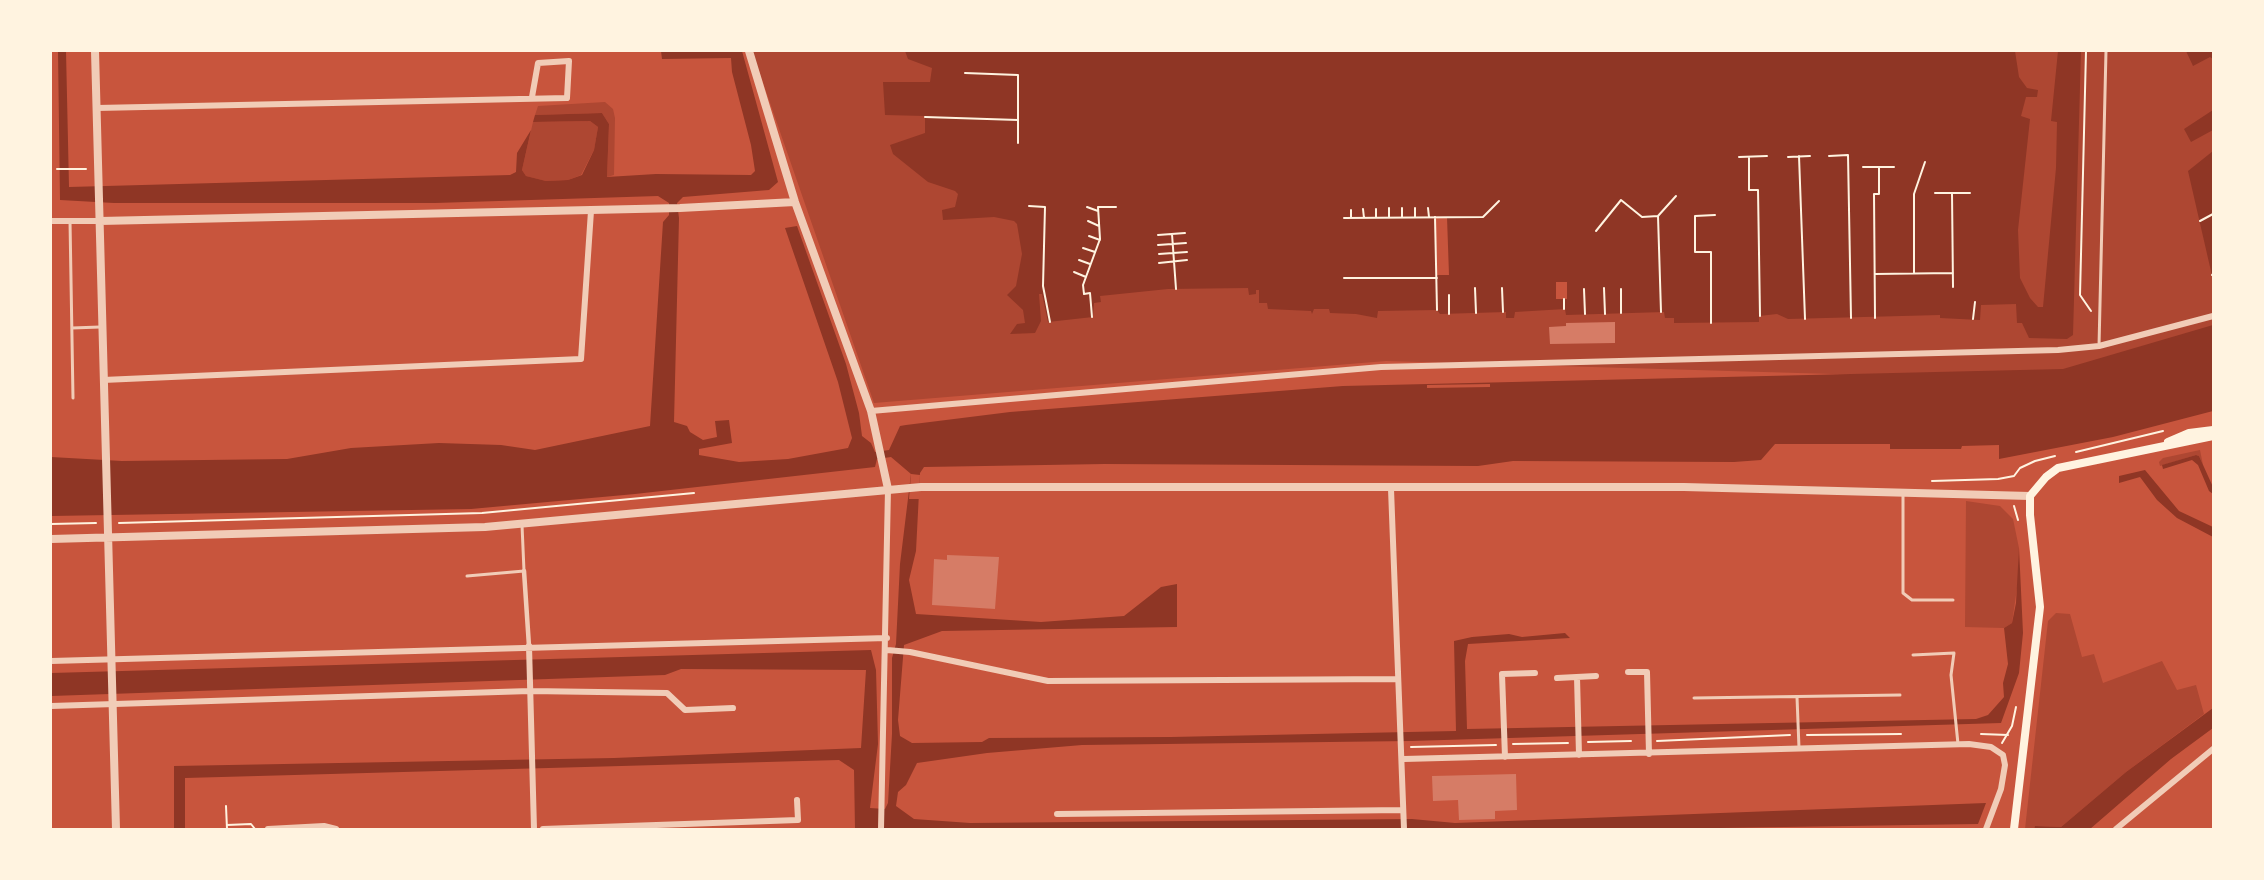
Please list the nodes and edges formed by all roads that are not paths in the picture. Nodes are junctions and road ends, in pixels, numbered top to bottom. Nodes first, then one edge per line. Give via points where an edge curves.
1 (95, 51) edge
2 (749, 51) edge
3 (2106, 51) edge
4 (532, 97) junction
5 (97, 108) junction
6 (795, 202) junction
7 (591, 211) junction
8 (51, 221) edge
9 (70, 221) junction
10 (100, 221) junction
11 (2213, 316) edge
12 (102, 327) junction
13 (72, 328) junction
14 (2099, 346) junction
15 (103, 380) junction
16 (73, 398) dead end
17 (871, 411) junction
18 (2213, 430) edge
19 (2213, 436) edge
20 (2151, 450) junction
21 (888, 489) junction
22 (1391, 489) junction
23 (1903, 494) junction
24 (2030, 496) junction
25 (522, 524) junction
26 (108, 536) junction
27 (51, 539) edge
28 (524, 571) junction
29 (467, 576) dead end
30 (1953, 600) dead end
31 (887, 638) junction
32 (529, 646) junction
33 (890, 650) junction
34 (1913, 655) dead end
35 (51, 661) edge
36 (112, 663) junction
37 (1628, 672) dead end
38 (1534, 673) dead end
39 (1596, 676) dead end
40 (1577, 677) junction
41 (1557, 678) dead end
42 (1398, 679) junction
43 (530, 687) junction
44 (1900, 695) dead end
45 (1797, 697) junction
46 (1694, 698) dead end
47 (113, 700) junction
48 (51, 706) edge
49 (733, 708) dead end
50 (1958, 744) junction
51 (1798, 748) junction
52 (2213, 749) edge
53 (1649, 754) junction
54 (1579, 755) junction
55 (1504, 757) junction
56 (1404, 759) junction
57 (797, 800) dead end
58 (1403, 810) junction
59 (1057, 814) dead end
60 (116, 829) edge
61 (268, 829) edge
62 (336, 829) edge
63 (534, 829) edge
64 (543, 829) edge
65 (881, 829) edge
66 (1404, 829) edge
67 (1986, 829) edge
68 (2014, 829) edge
69 (2116, 829) edge

1 - 5 street
2 - 6 street
3 - 14 lane
4 - 4 street via 538,63 568,61 567,98
4 - 5 street
5 - 10 street
6 - 7 street
6 - 17 street
7 - 10 street
7 - 15 street via 580,359
8 - 9 street
9 - 10 street
9 - 13 lane
10 - 12 street
11 - 14 street
12 - 13 lane
12 - 15 street
13 - 16 lane
14 - 17 street via 1381,367
15 - 26 street
17 - 21 street
18 - 20 main road via 2189,434
19 - 20 main road
20 - 24 main road via 2058,468
21 - 22 street
21 - 25 street
21 - 31 street
22 - 23 street via 1684,488
22 - 42 street
23 - 24 street
23 - 30 lane via 1902,593 1912,600
24 - 68 main road via 2040,607
25 - 26 street
25 - 28 lane
26 - 27 street
26 - 36 street
28 - 29 lane
28 - 32 street
31 - 32 street
31 - 33 street
32 - 36 street
32 - 43 street
33 - 42 street via 1048,681
33 - 65 street
34 - 50 lane via 1954,653 1951,675
35 - 36 street
36 - 47 street
37 - 53 street via 1647,672
38 - 55 street via 1502,674
39 - 40 street
40 - 41 street
40 - 54 street
42 - 56 street
43 - 47 street
43 - 49 street via 667,693 685,710
43 - 63 street
44 - 45 lane
45 - 46 lane
45 - 51 lane
47 - 48 street
47 - 60 street
50 - 51 street
50 - 67 street via 1998,749 2003,755 2001,789
51 - 53 street
52 - 69 street
53 - 54 street
54 - 55 street
55 - 56 street
56 - 58 street
57 - 64 street via 798,820
58 - 59 street
58 - 66 street
61 - 62 street

